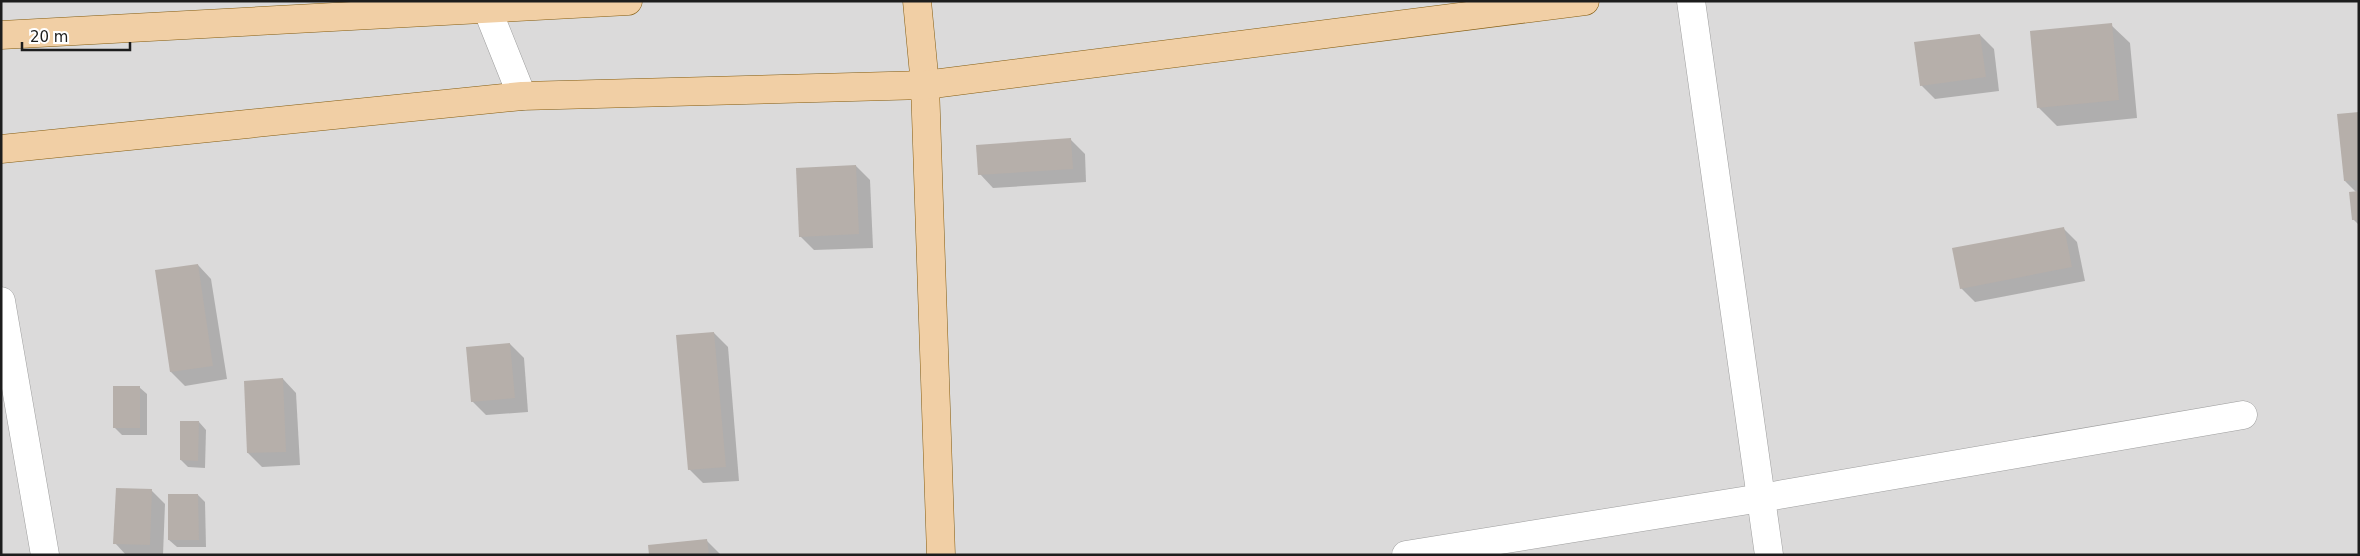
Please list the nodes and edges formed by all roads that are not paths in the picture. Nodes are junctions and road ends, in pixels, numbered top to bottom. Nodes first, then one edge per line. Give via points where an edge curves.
1 (628, 1) edge
2 (917, 1) edge
3 (1585, 1) edge
4 (1691, 1) edge
5 (486, 5) edge
6 (1, 35) edge
7 (926, 85) junction
8 (522, 96) junction
9 (1, 149) edge
10 (1, 301) edge
11 (2243, 415) dead end
12 (1761, 498) junction
13 (45, 555) edge
14 (941, 555) edge
15 (1406, 555) edge
16 (1769, 555) edge

1 - 5 main road
2 - 7 main road
3 - 7 main road
4 - 12 street
5 - 6 main road
5 - 8 street
7 - 8 main road
7 - 14 main road
8 - 9 main road
10 - 13 street
11 - 12 street
12 - 15 street
12 - 16 street

